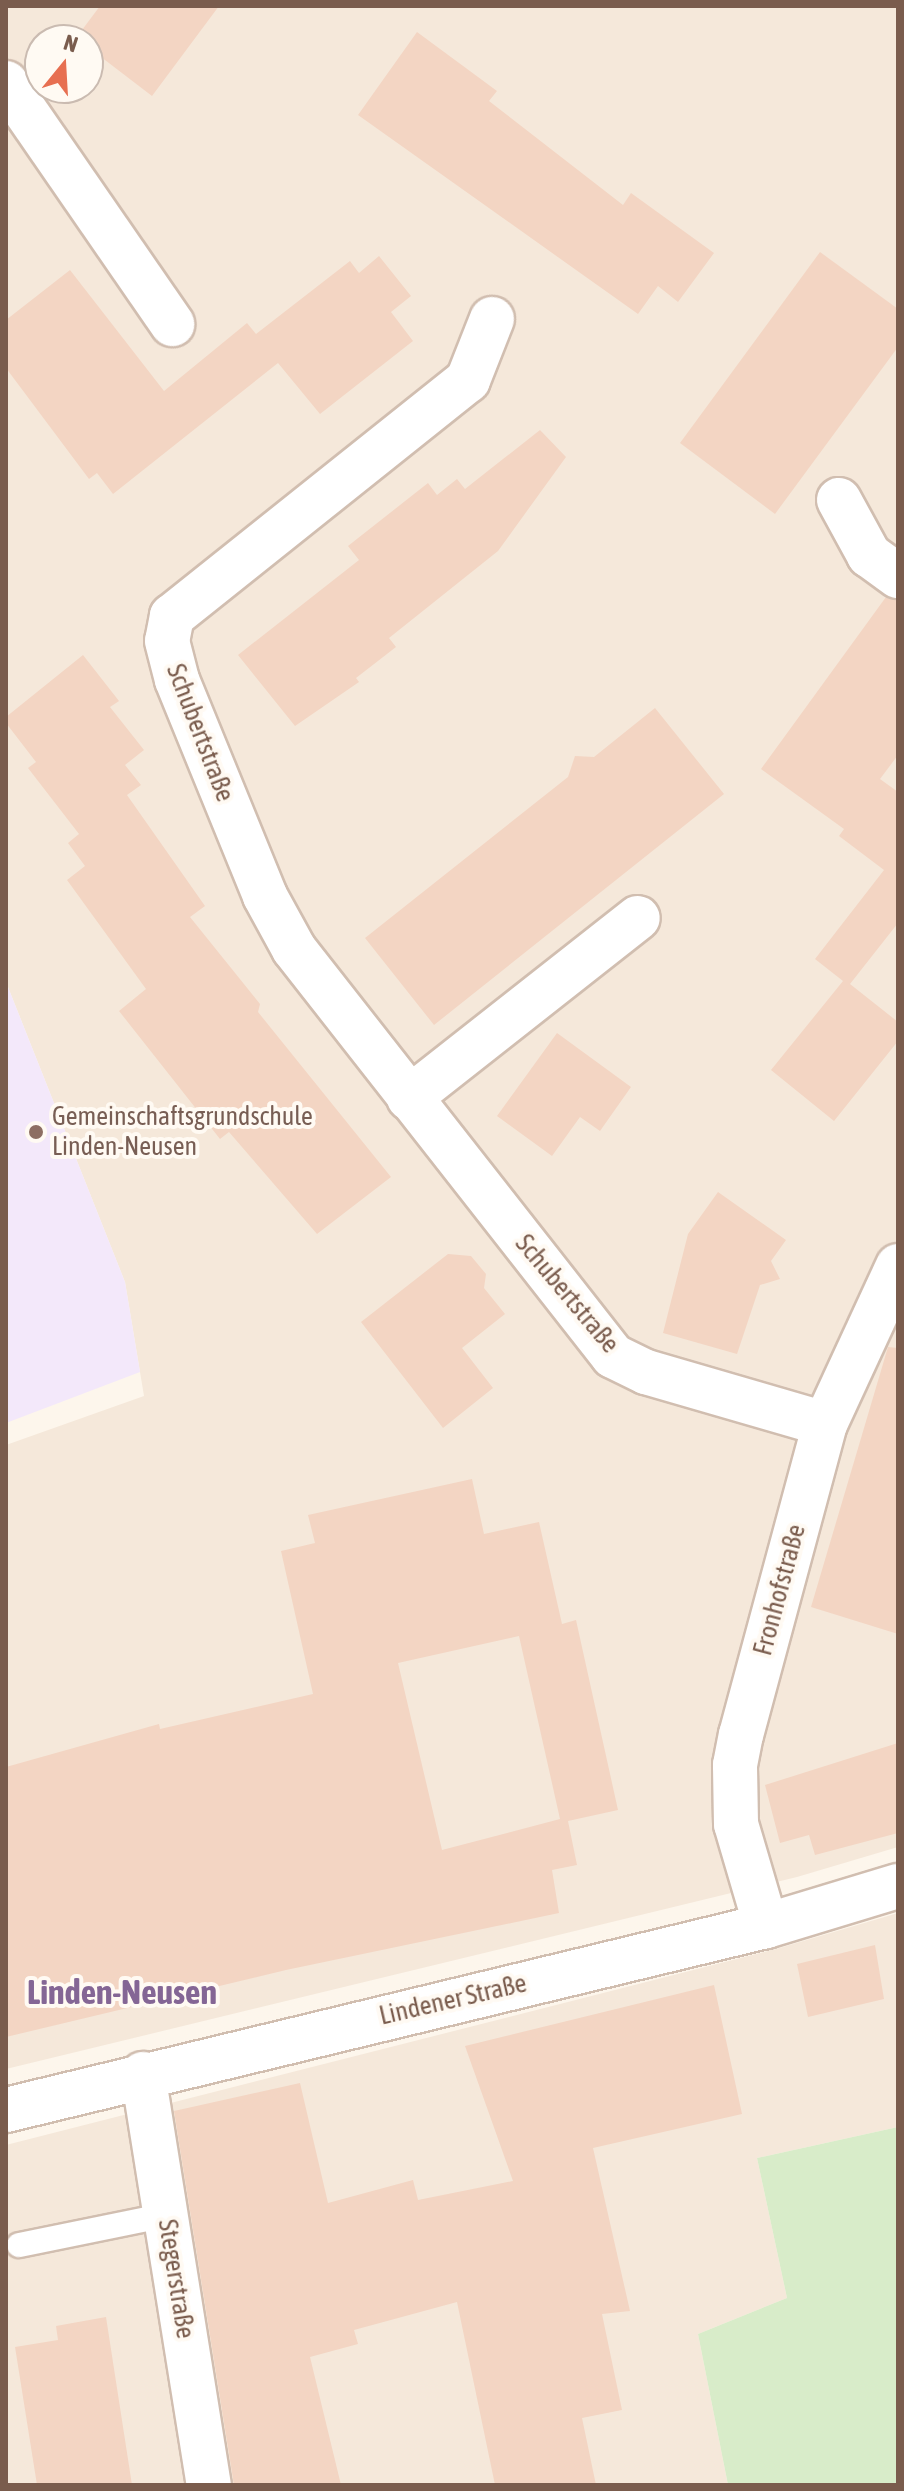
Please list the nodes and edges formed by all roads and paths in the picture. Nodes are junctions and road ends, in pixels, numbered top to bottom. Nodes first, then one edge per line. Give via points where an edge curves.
1 (6, 83) edge
2 (492, 319) dead end
3 (172, 324) dead end
4 (839, 500) dead end
5 (898, 576) edge
6 (638, 918) dead end
7 (409, 1098) junction
8 (898, 1266) edge
9 (825, 1424) junction
10 (898, 1886) edge
11 (766, 1926) junction
12 (143, 2074) junction
13 (6, 2110) edge
14 (166, 2215) junction
15 (19, 2245) dead end
16 (209, 2485) edge

1 - 3 street
2 - 7 street, Schubertstraße via 468,380 172,616 167,641 177,680 265,896 294,949
4 - 5 street via 869,555
6 - 7 street
7 - 9 street, Schubertstraße via 613,1356 646,1372
8 - 9 street, Fronhofstraße
9 - 11 street, Fronhofstraße via 735,1765 736,1824
10 - 11 street, Lindener Straße
11 - 12 street, Lindener Straße
12 - 13 street, Lindener Straße
12 - 14 street, Stegerstraße
14 - 15 lane
14 - 16 street, Stegerstraße

